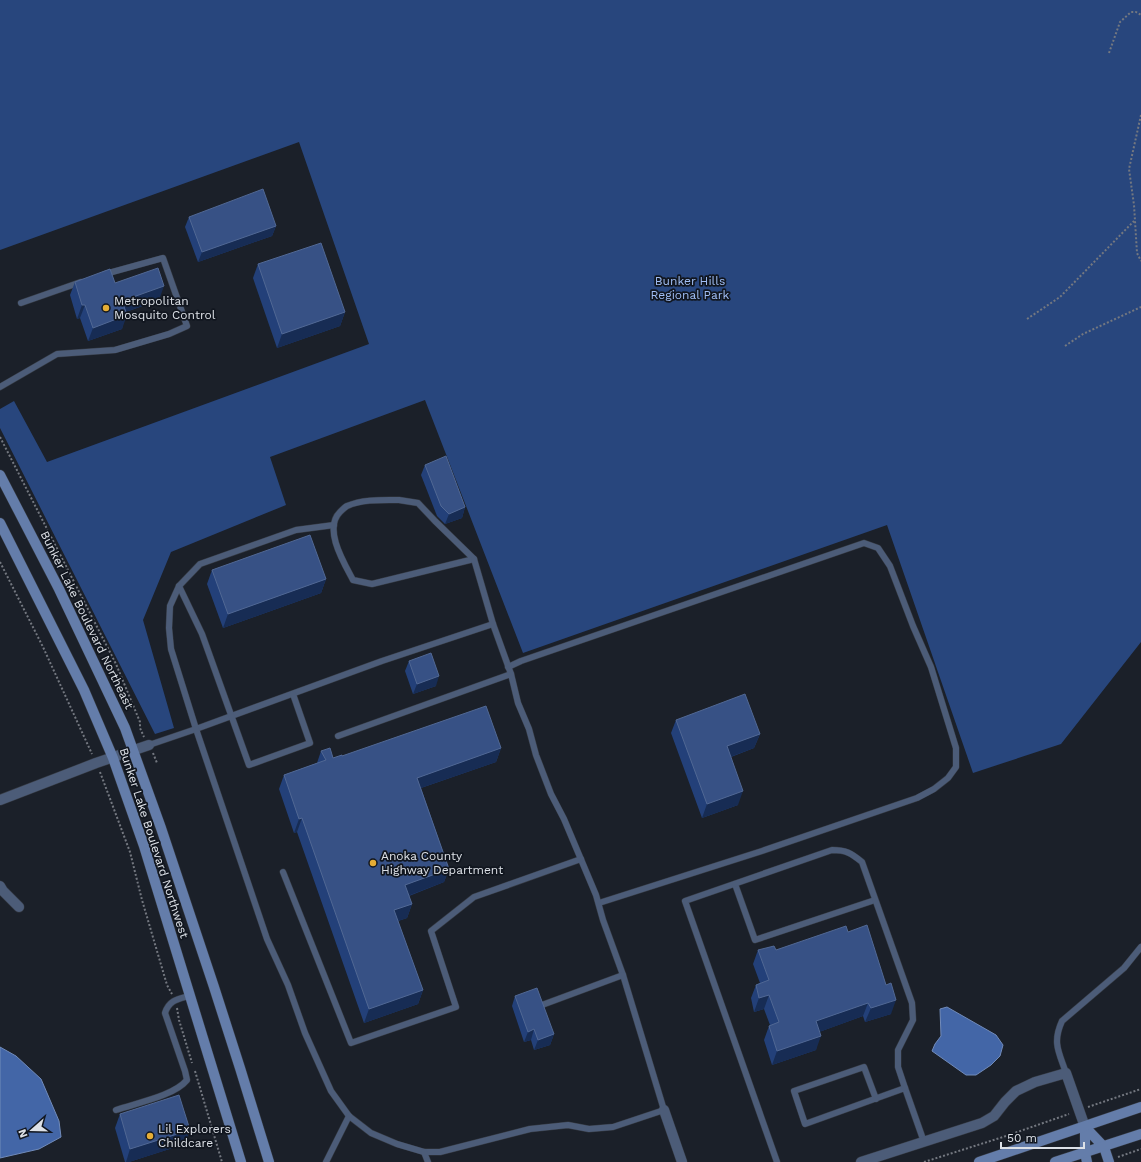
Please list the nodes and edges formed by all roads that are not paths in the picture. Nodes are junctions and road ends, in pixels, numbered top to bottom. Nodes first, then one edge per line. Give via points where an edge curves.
1 (100, 275) edge
2 (86, 280) edge
3 (21, 303) dead end
4 (0, 386) edge
5 (0, 475) edge
6 (0, 523) edge
7 (334, 525) junction
8 (474, 559) junction
9 (179, 586) junction
10 (493, 624) junction
11 (508, 667) junction
12 (511, 674) junction
13 (293, 694) junction
14 (231, 716) junction
15 (196, 729) junction
16 (338, 736) dead end
17 (149, 745) joint
18 (133, 751) junction
19 (113, 758) junction
20 (144, 780) joint
21 (0, 800) edge
22 (581, 860) junction
23 (283, 872) dead end
24 (735, 884) junction
25 (0, 886) edge
26 (875, 900) junction
27 (599, 904) junction
28 (19, 907) dead end
29 (1141, 948) edge
30 (623, 975) junction
31 (189, 996) junction
32 (542, 1005) edge
33 (1066, 1073) junction
34 (905, 1088) junction
35 (876, 1099) junction
36 (1141, 1108) edge
37 (116, 1110) dead end
38 (664, 1110) junction
39 (349, 1116) junction
40 (1085, 1127) junction
41 (1141, 1134) edge
42 (924, 1142) junction
43 (1104, 1147) junction
44 (424, 1152) junction
45 (1086, 1157) edge
46 (1109, 1161) edge
47 (241, 1162) edge
48 (269, 1162) edge
49 (326, 1162) edge
50 (428, 1162) edge
51 (682, 1162) edge
52 (777, 1162) edge
53 (861, 1162) edge
54 (980, 1162) edge
55 (1055, 1162) edge

1 - 4 lane via 163,258 187,326 115,350 57,354
2 - 3 lane
5 - 18 main road, Bunker Lake Boulevard Northeast via 59,589 122,721
6 - 19 main road, Bunker Lake Boulevard Northwest via 78,677
7 - 8 lane via 337,515 346,506 368,501 399,500 418,503
7 - 8 lane via 335,540 353,580 372,584
7 - 9 lane via 296,530 200,564
8 - 10 lane
9 - 14 lane via 202,634
9 - 15 lane via 170,606 171,649
10 - 11 lane
10 - 13 lane
11 - 12 lane
11 - 27 lane via 864,543 878,548 890,566 931,667 956,748 956,767 934,790 777,846
12 - 16 lane
12 - 22 lane via 518,703 544,779
13 - 14 lane
13 - 14 lane via 310,743 249,765
14 - 15 lane
15 - 17 lane
15 - 39 lane via 267,939 330,1091
17 - 18 street
18 - 19 street
18 - 20 main road, Bunker Lake Boulevard Northeast
19 - 21 street
19 - 31 main road, Bunker Lake Boulevard Northwest via 144,846
20 - 48 main road, Bunker Lake Boulevard Northwest
22 - 23 lane via 474,897 431,932 456,1007 351,1043
22 - 27 lane
24 - 26 lane via 832,850 842,850 853,854 862,862
24 - 26 lane via 755,940
24 - 52 lane via 685,901
25 - 28 street
26 - 34 lane via 912,1003 913,1020 898,1050 898,1067
27 - 30 lane
29 - 33 lane via 1124,968 1062,1021 1057,1032 1057,1045
30 - 32 lane
30 - 38 lane
31 - 37 lane via 175,1000 167,1006 165,1012 187,1080 181,1087 169,1093
31 - 47 main road, Bunker Lake Boulevard Northwest
33 - 40 street
33 - 42 street via 1016,1091 994,1116 982,1123
34 - 35 lane
34 - 42 lane
35 - 35 lane via 864,1067 794,1092 805,1124
36 - 40 main road
38 - 44 lane via 613,1127 589,1129 568,1125 530,1129 440,1152
38 - 51 street
39 - 44 lane via 371,1133
39 - 49 lane
40 - 43 main road
40 - 45 main road
40 - 54 main road
41 - 43 main road
42 - 53 street
43 - 45 main road
43 - 46 main road
44 - 50 lane
45 - 55 main road

